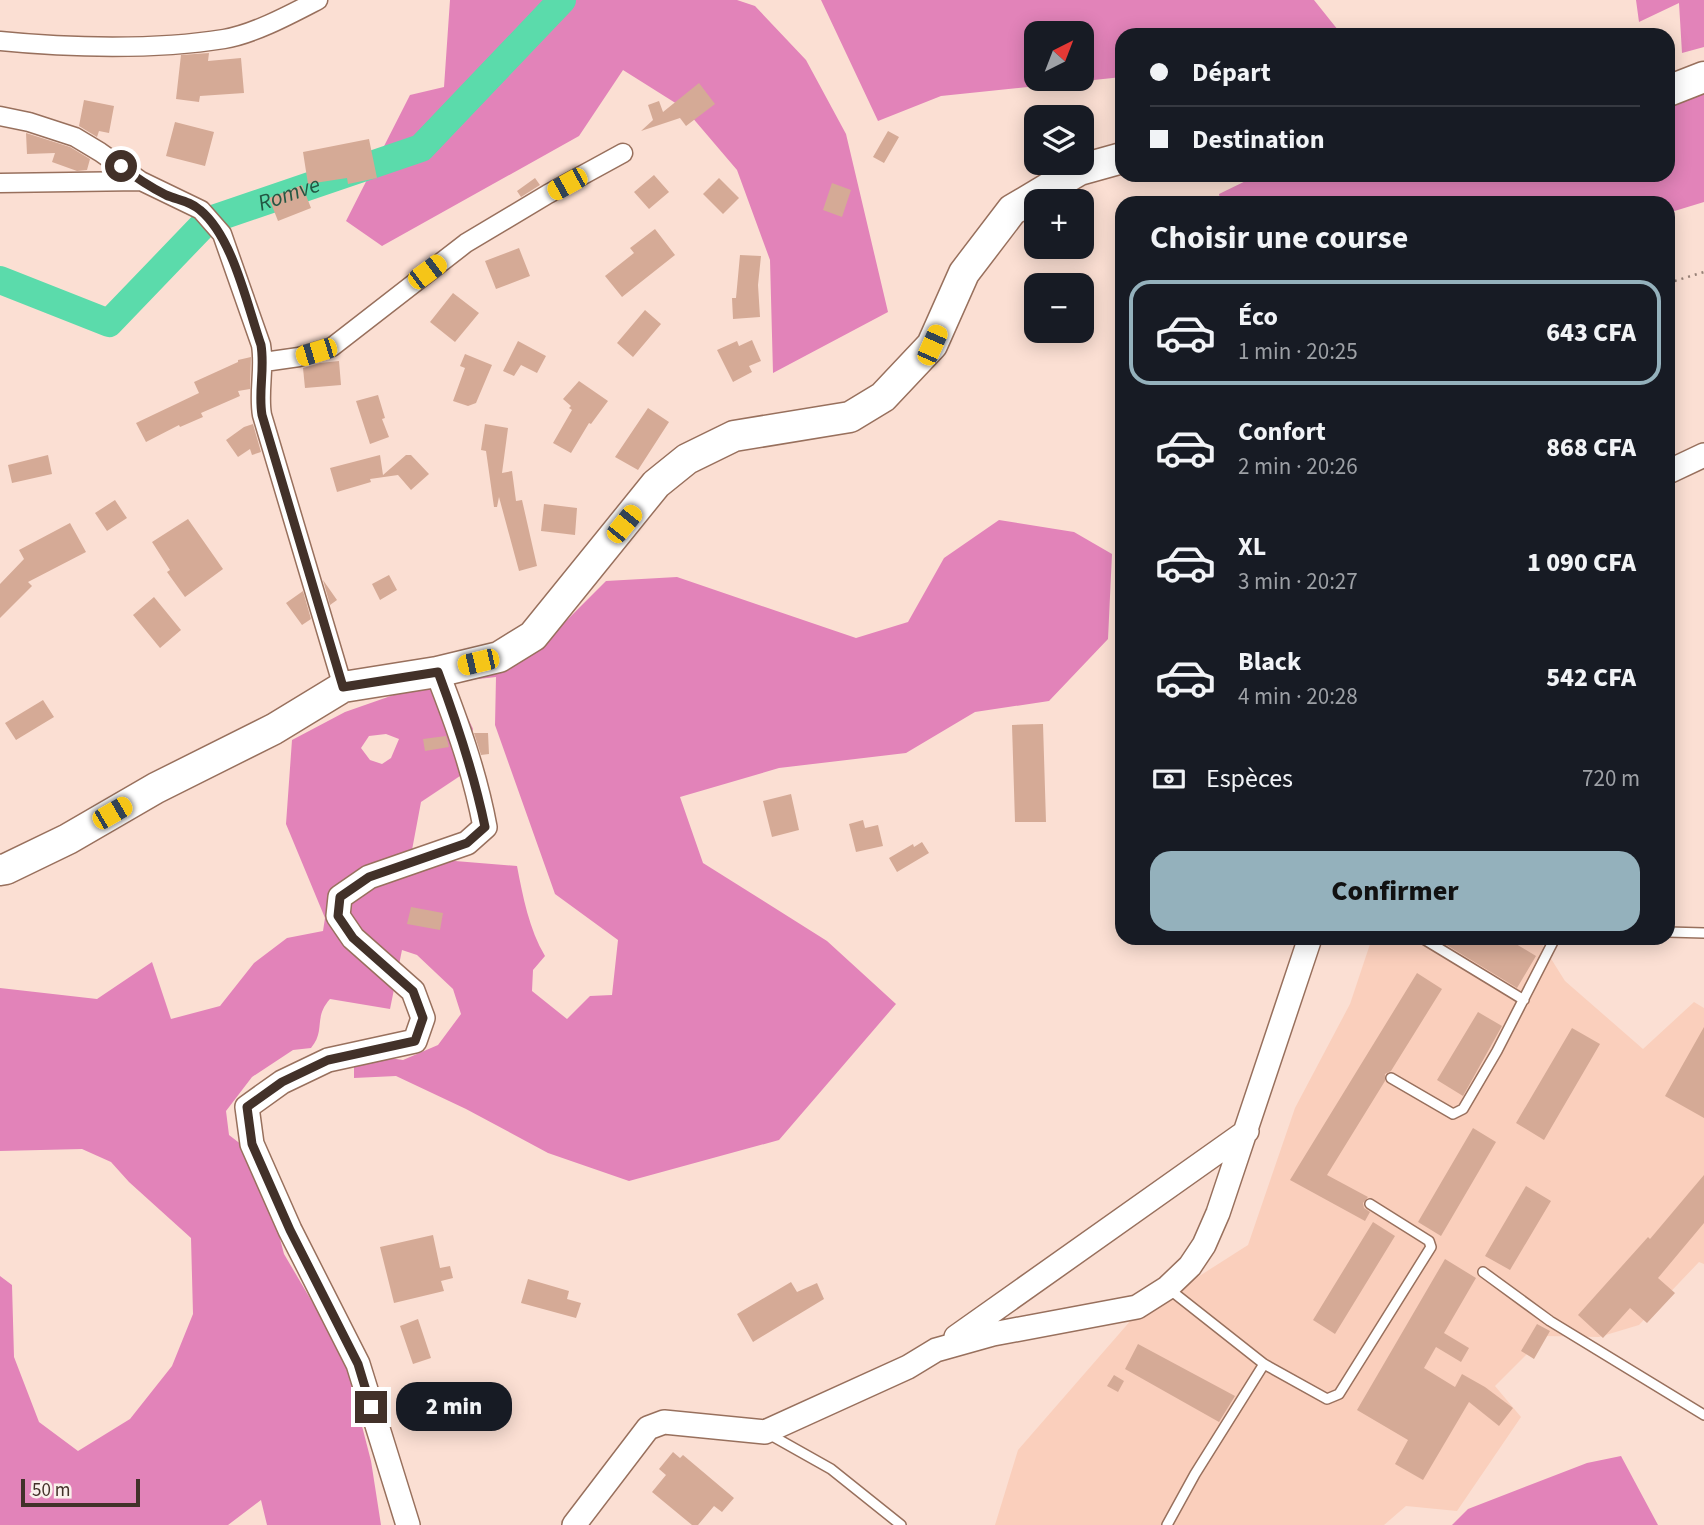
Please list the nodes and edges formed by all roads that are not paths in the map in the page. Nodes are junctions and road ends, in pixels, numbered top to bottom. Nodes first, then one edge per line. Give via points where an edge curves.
1 (318, 0) edge
2 (0, 41) edge
3 (1704, 77) edge
4 (1675, 88) edge
5 (0, 116) edge
6 (623, 153) dead end
7 (1115, 160) edge
8 (142, 181) junction
9 (0, 183) edge
10 (264, 362) junction
11 (1704, 455) edge
12 (1675, 469) edge
13 (438, 672) junction
14 (343, 687) junction
15 (0, 870) edge
16 (1675, 932) edge
17 (1704, 933) edge
18 (1308, 945) edge
19 (1434, 945) edge
20 (1552, 945) edge
21 (1524, 1000) junction
22 (1391, 1078) dead end
23 (1247, 1131) junction
24 (1370, 1204) dead end
25 (1483, 1272) dead end
26 (1167, 1288) junction
27 (936, 1350) junction
28 (1264, 1364) junction
29 (1704, 1415) edge
30 (765, 1432) junction
31 (408, 1525) edge
32 (574, 1525) edge
33 (901, 1525) edge
34 (1167, 1525) edge

1 - 2 street via 287,17 226,38 105,46
3 - 4 highway
5 - 8 street via 75,137
6 - 10 street via 466,243 332,347
7 - 13 highway via 1079,170 1012,210 964,274 932,345 883,397 850,417 734,436 687,459 656,484 533,636 499,657
8 - 9 street
8 - 10 street via 190,203 222,234
10 - 14 street via 262,415
11 - 12 street
13 - 14 highway
13 - 31 street via 460,730 485,827 467,843 369,877 340,897 338,916 353,938 413,991 423,1018 415,1041 328,1060 282,1082 247,1107 252,1144 358,1364
14 - 15 highway via 68,839
16 - 17 lane
18 - 23 street
19 - 21 lane
20 - 21 lane
21 - 22 lane via 1458,1113
23 - 26 street via 1204,1245
23 - 27 street
24 - 28 lane via 1429,1241 1431,1247 1339,1394 1327,1399
25 - 29 lane via 1549,1321
26 - 27 street via 1137,1307 993,1334
26 - 28 lane
27 - 30 street
28 - 34 lane
30 - 32 street via 664,1422 648,1428
30 - 33 lane via 831,1469

